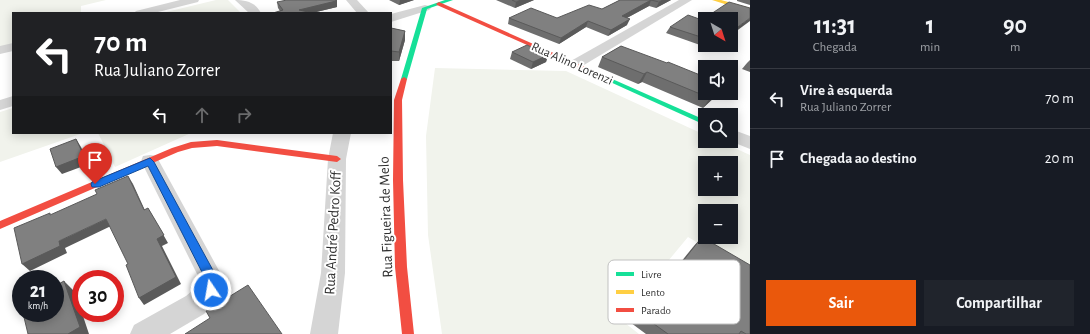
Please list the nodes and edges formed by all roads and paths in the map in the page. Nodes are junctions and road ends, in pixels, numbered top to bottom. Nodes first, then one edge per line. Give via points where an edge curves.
1 (194, 0) edge
2 (240, 0) edge
3 (350, 0) edge
4 (450, 0) edge
5 (687, 0) edge
6 (715, 0) edge
7 (439, 4) junction
8 (425, 8) junction
9 (750, 10) edge
10 (144, 12) edge
11 (255, 12) edge
12 (362, 12) edge
13 (392, 18) edge
14 (12, 47) edge
15 (0, 50) edge
16 (574, 66) junction
17 (12, 101) edge
18 (0, 105) edge
19 (698, 120) edge
20 (342, 134) edge
21 (337, 159) junction
22 (150, 162) junction
23 (0, 225) edge
24 (144, 334) edge
25 (324, 334) edge
26 (408, 334) edge

1 - 10 street
2 - 11 street
3 - 12 street
4 - 7 street
5 - 16 street
6 - 9 street
7 - 8 street
7 - 16 street, Rua Alino Lorenzi
8 - 13 street
8 - 26 street, Rua Figueira de Melo via 398,100 401,267
14 - 15 street
16 - 19 street, Rua Alino Lorenzi
17 - 18 street
20 - 21 street, Rua André Pedro Koff
21 - 22 street via 210,143 191,145
21 - 25 street, Rua André Pedro Koff via 333,273
22 - 23 street
22 - 24 street via 211,278 211,290 195,305

